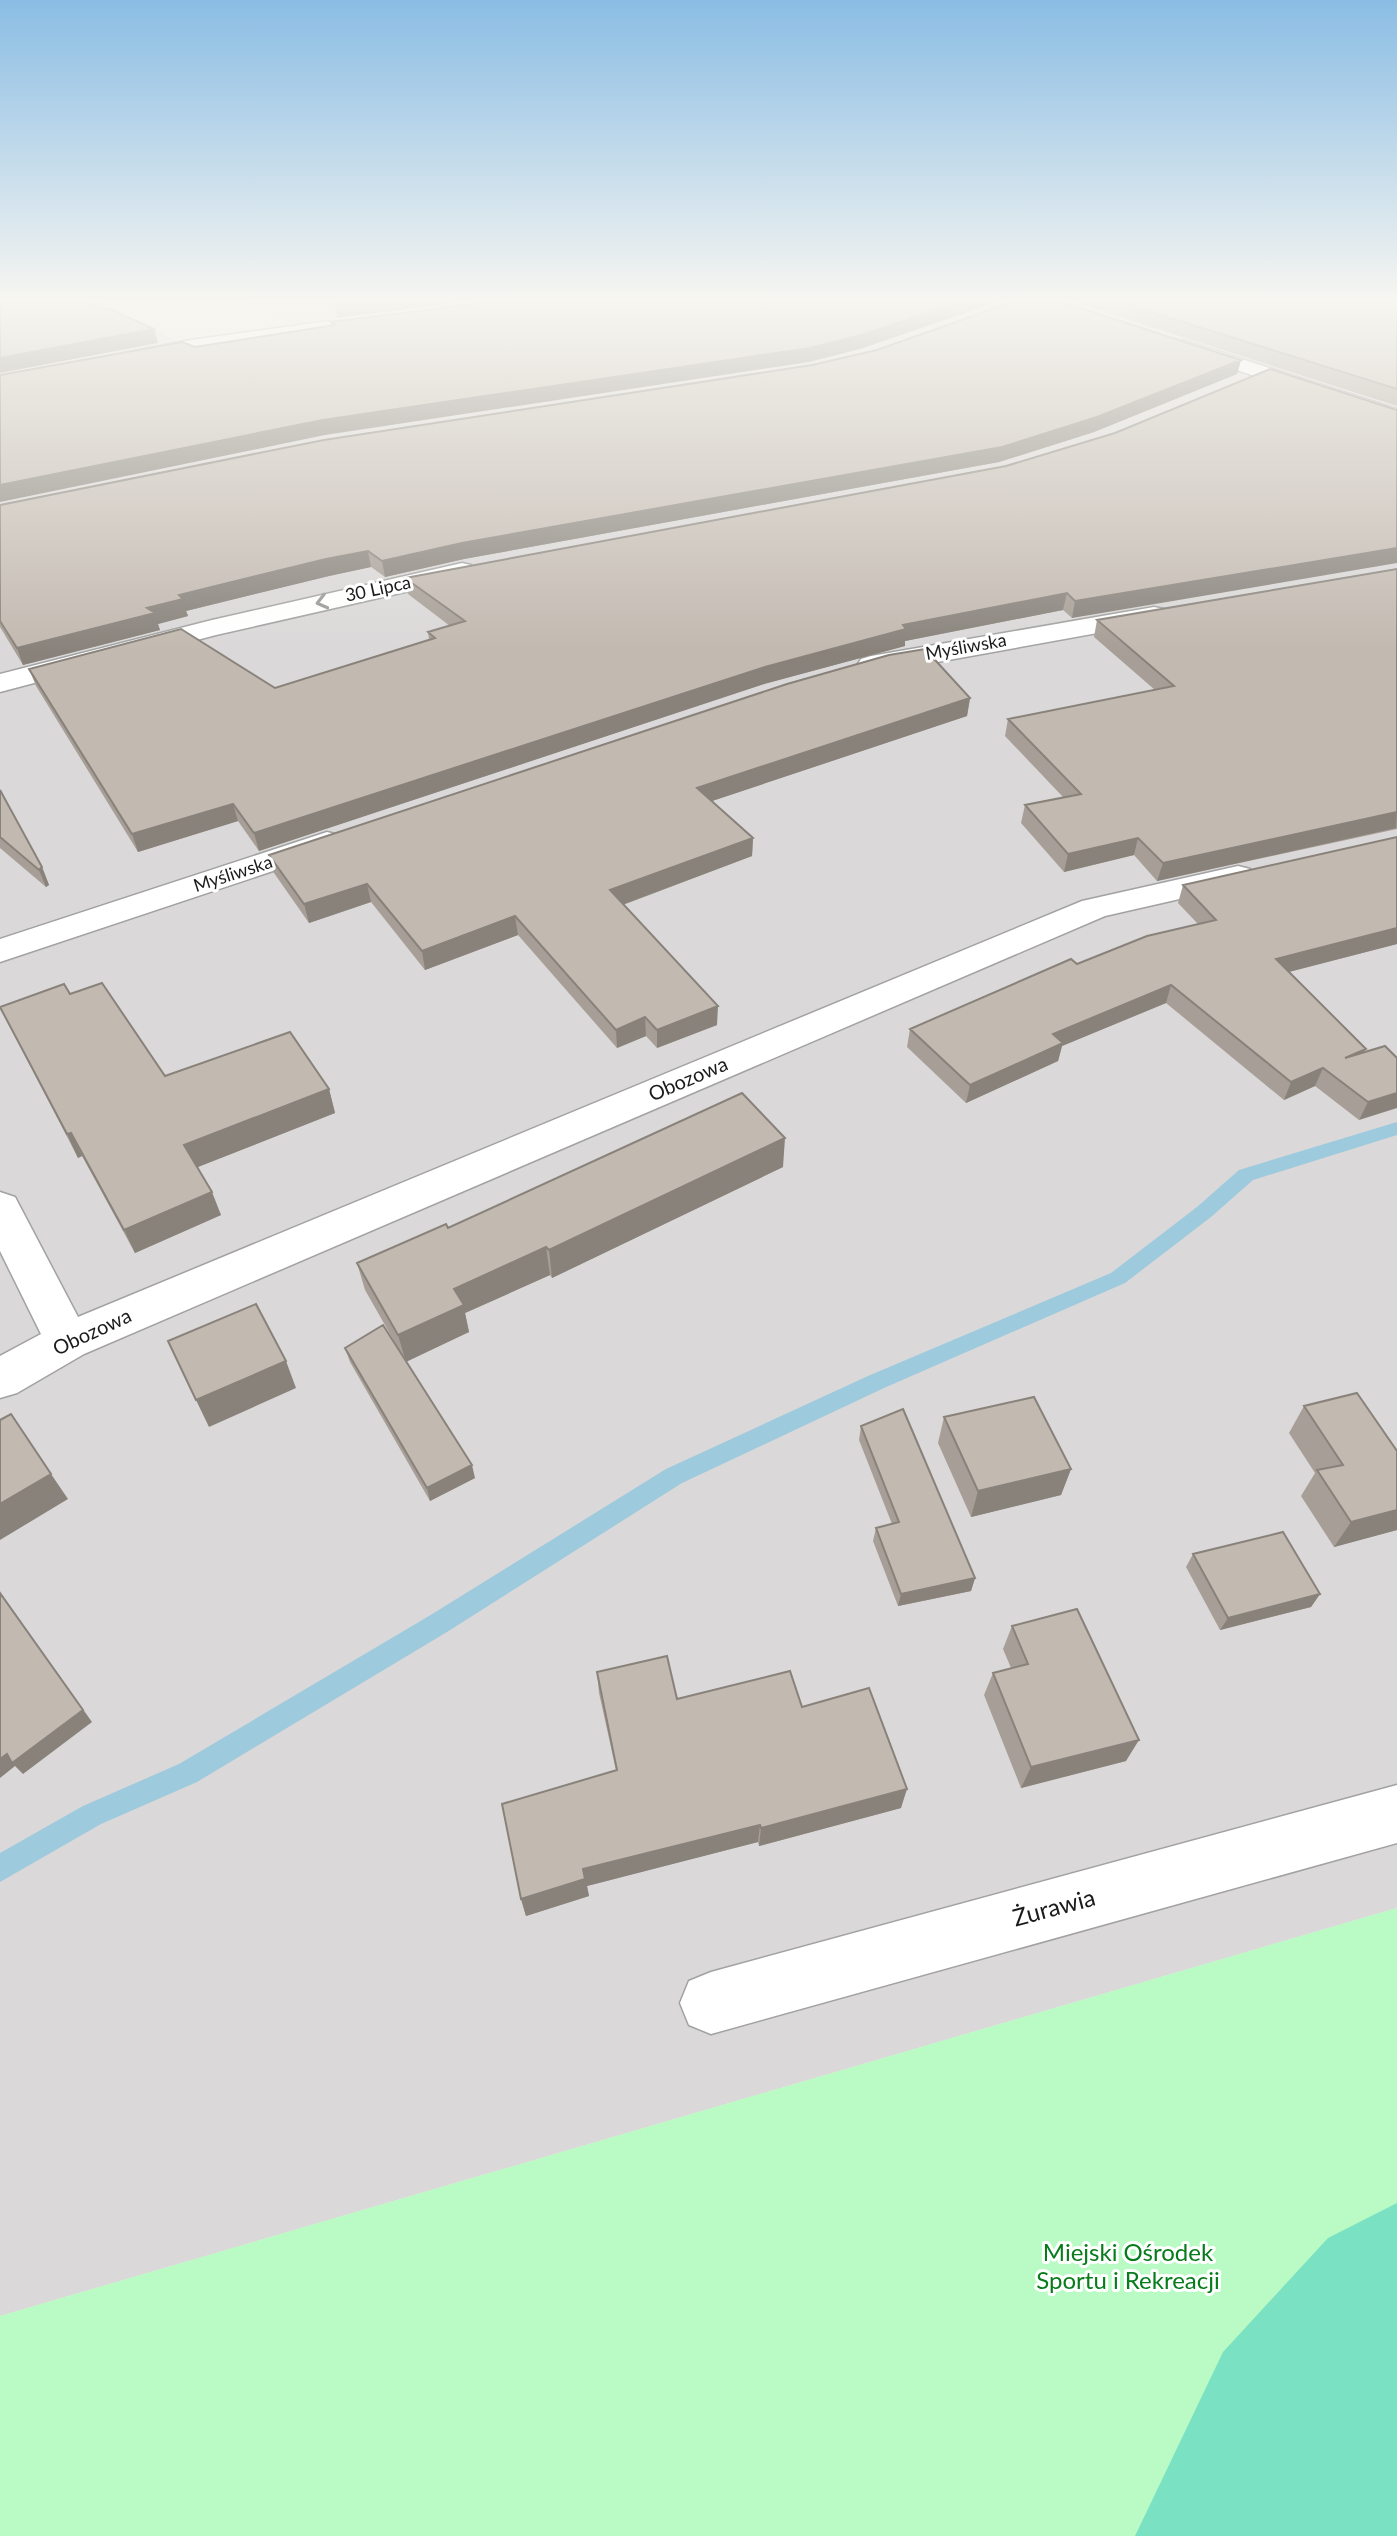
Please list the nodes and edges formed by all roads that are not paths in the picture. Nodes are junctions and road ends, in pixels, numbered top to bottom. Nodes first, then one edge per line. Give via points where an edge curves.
1 (481, 567) edge
2 (1179, 611) edge
3 (836, 675) edge
4 (0, 683) edge
5 (358, 832) edge
6 (1276, 868) edge
7 (0, 951) edge
8 (0, 1208) edge
9 (68, 1341) junction
10 (0, 1379) edge
11 (1397, 1814) edge
12 (711, 2003) dead end

1 -> 4 street, 30 Lipca
2 - 3 street, Myśliwska via 882,662
5 - 7 street, Myśliwska
6 - 9 street, Obozowa via 1094,908
8 - 9 street
9 - 10 street, Obozowa
11 - 12 street, Żurawia

